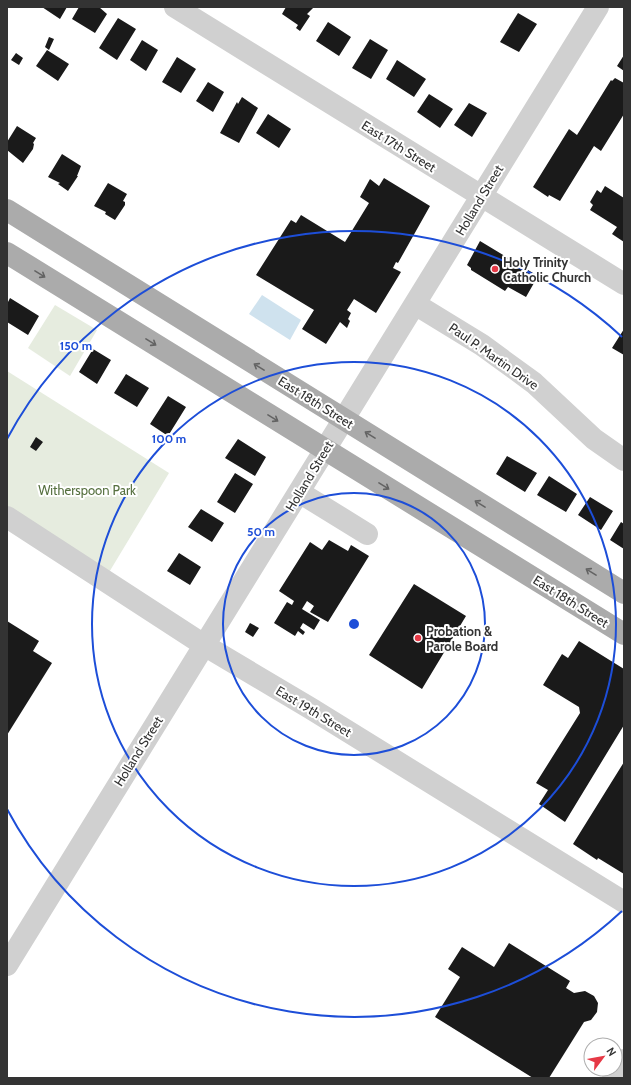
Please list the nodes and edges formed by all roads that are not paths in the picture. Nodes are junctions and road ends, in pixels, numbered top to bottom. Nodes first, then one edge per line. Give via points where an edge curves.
1 (175, 7) edge
2 (598, 7) edge
3 (482, 197) junction
4 (7, 210) edge
5 (7, 253) edge
6 (624, 284) edge
7 (415, 304) junction
8 (344, 419) junction
9 (325, 449) junction
10 (624, 460) edge
11 (299, 492) junction
12 (7, 517) edge
13 (367, 534) dead end
14 (624, 593) edge
15 (624, 634) edge
16 (204, 645) junction
17 (624, 902) edge
18 (7, 964) edge
19 (624, 1060) edge
20 (613, 1078) edge

1 - 3 street, East 17th Street
2 - 3 street, Holland Street
3 - 6 street, East 17th Street
3 - 7 street, Holland Street
8 -> 4 main road, East 18th Street
5 -> 9 main road, East 18th Street
7 - 8 street, Holland Street
7 - 10 street, Paul P. Martin Drive via 482,345 534,383 594,440
8 - 9 street, Holland Street
14 -> 8 main road, East 18th Street
9 - 11 street, Holland Street
9 -> 15 main road, East 18th Street
11 - 13 street
11 - 16 street, Holland Street
12 - 16 street, East 19th Street
16 - 17 street, East 19th Street
16 - 18 street, Holland Street
19 - 20 street

